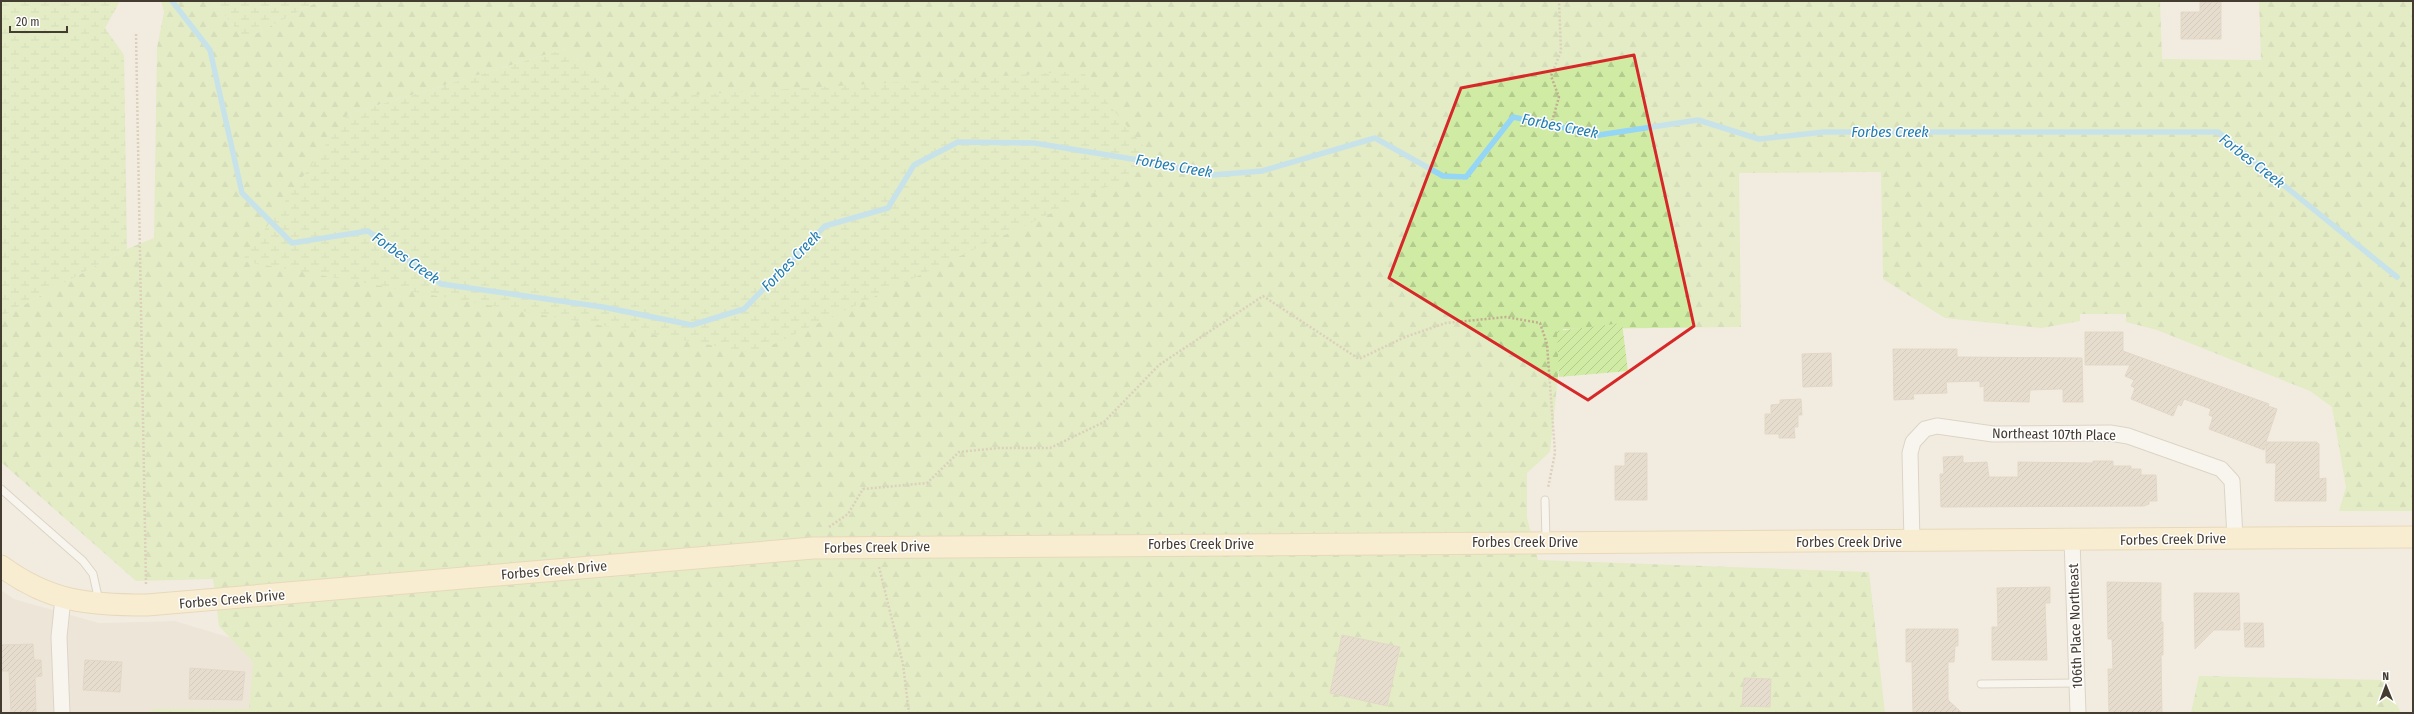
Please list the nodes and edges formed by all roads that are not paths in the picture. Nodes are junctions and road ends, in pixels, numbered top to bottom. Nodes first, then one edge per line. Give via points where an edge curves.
1 (1, 489) edge
2 (1545, 500) road end
3 (2413, 537) edge
4 (2235, 538) junction
5 (2072, 540) junction
6 (1546, 541) junction
7 (1912, 542) junction
8 (1, 566) edge
9 (63, 598) junction
10 (100, 605) junction
11 (2078, 683) junction
12 (1981, 684) dead end
13 (62, 713) edge
14 (2078, 713) edge

1 - 10 lane via 84,561 93,574
2 - 6 lane
3 - 4 street, Forbes Creek Drive
4 - 5 street, Forbes Creek Drive
4 - 7 street, Northeast 107th Place via 2232,481 2221,468 2128,436 2110,433 1993,434 1937,426 1926,429 1913,442 1910,453
5 - 7 street, Forbes Creek Drive
5 - 11 street, 106th Place Northeast
6 - 7 street, Forbes Creek Drive
6 - 10 street, Forbes Creek Drive via 813,548 146,605
8 - 9 street, Forbes Creek Drive via 34,587
9 - 10 street, Forbes Creek Drive
9 - 13 street via 59,637
11 - 12 lane
11 - 14 street, 106th Place Northeast

